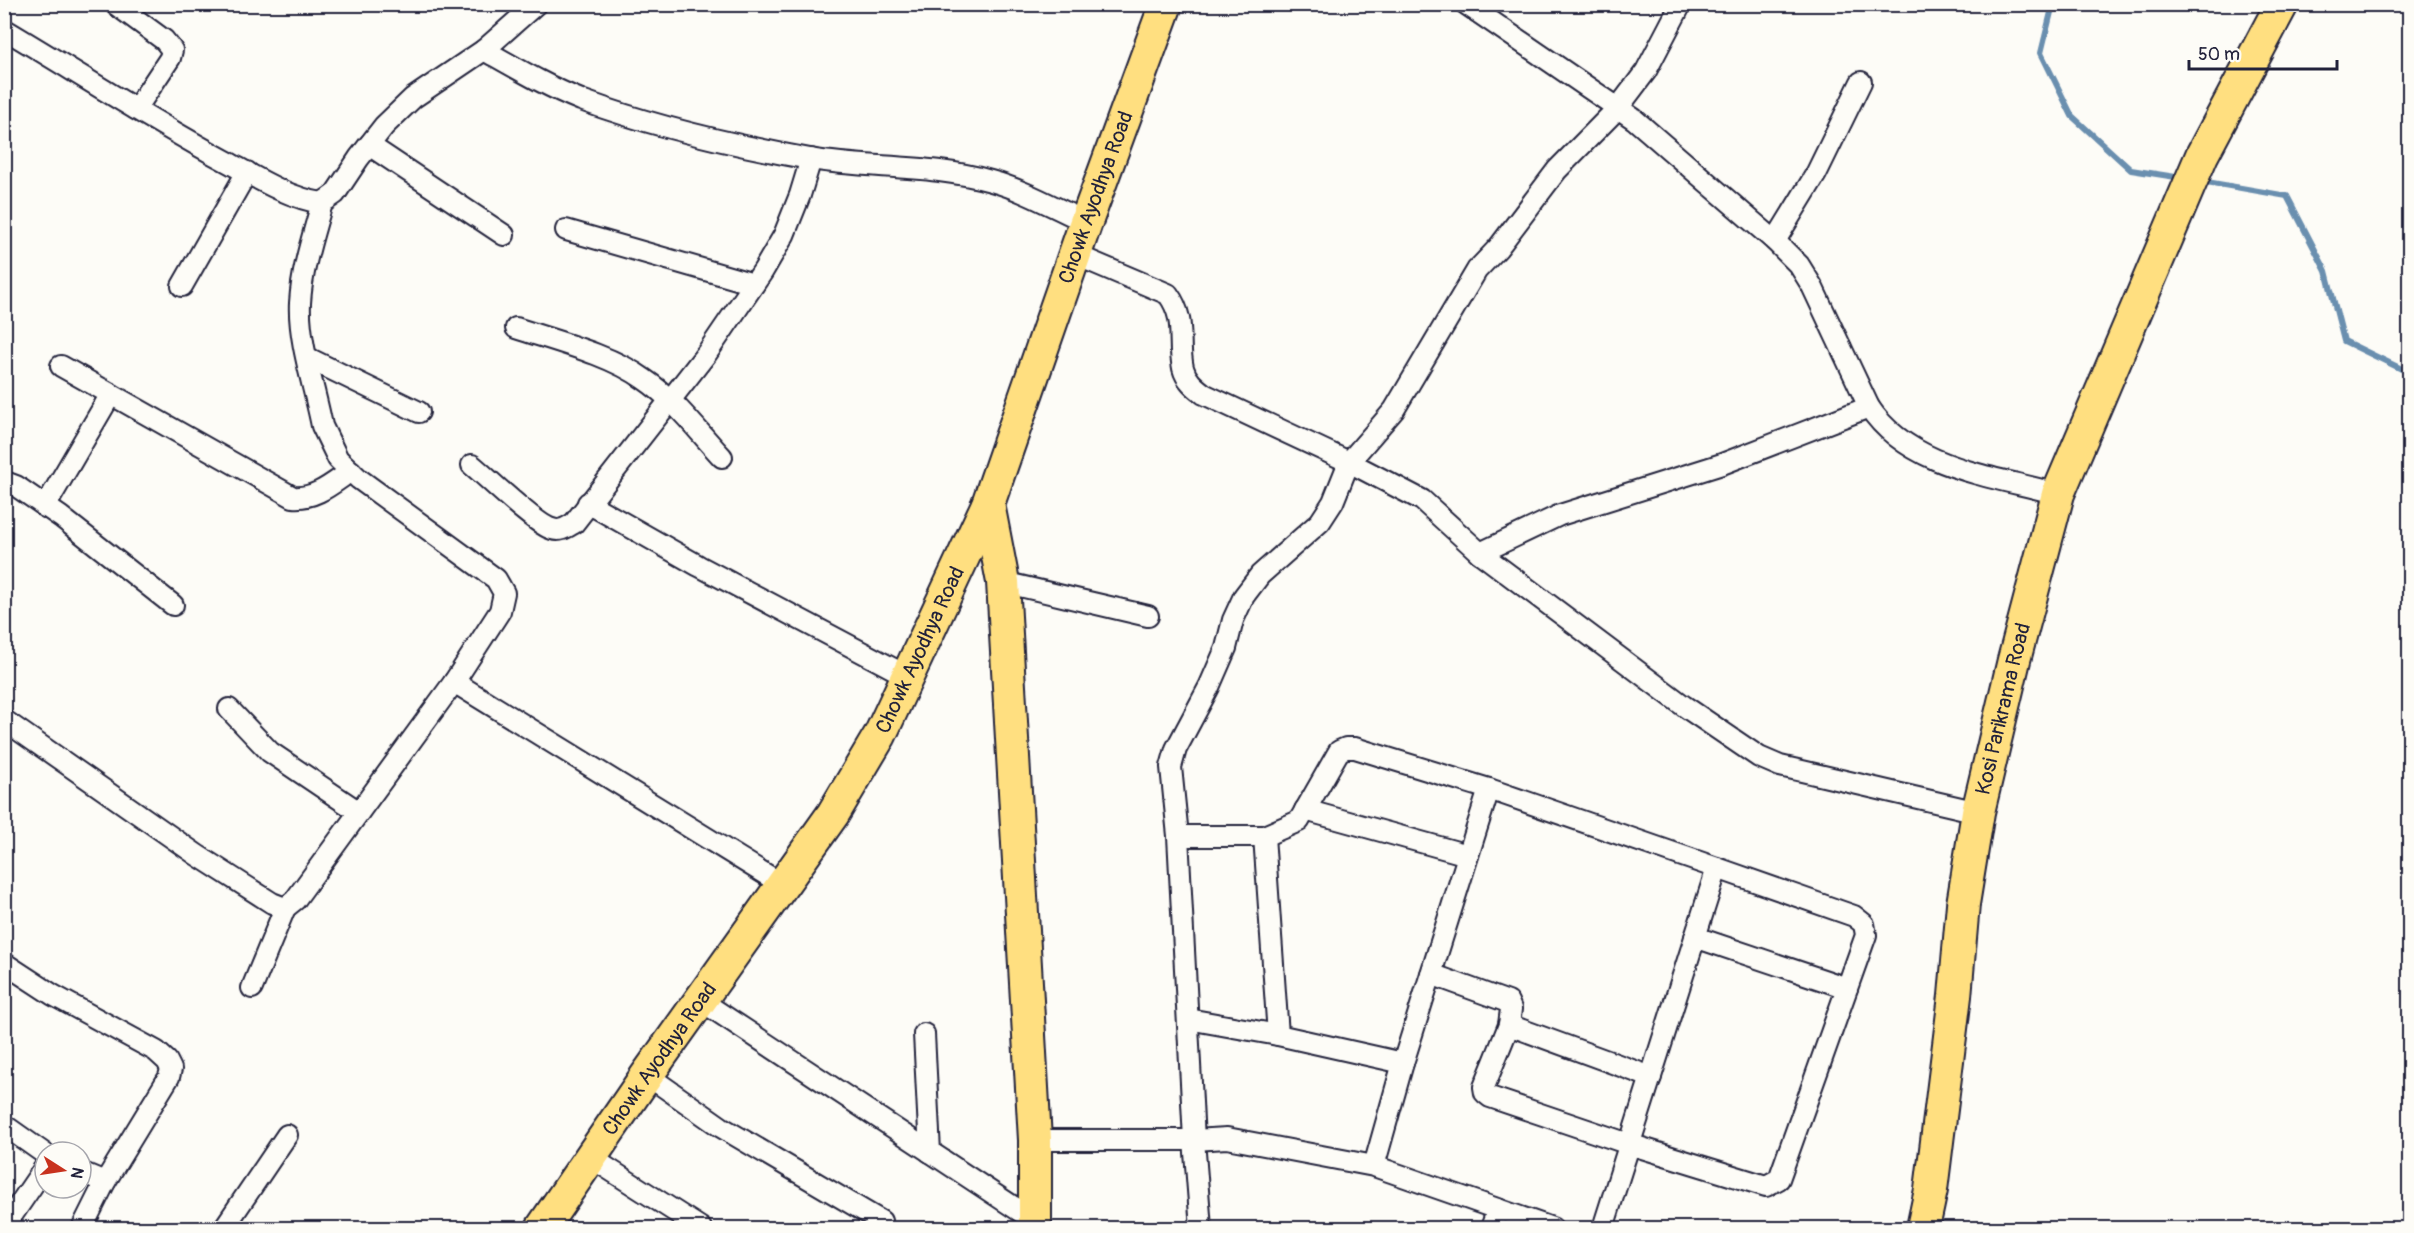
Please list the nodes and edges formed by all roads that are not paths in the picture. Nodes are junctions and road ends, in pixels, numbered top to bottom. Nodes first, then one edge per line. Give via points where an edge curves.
1 (116, 4) edge
2 (536, 4) edge
3 (1166, 4) edge
4 (1466, 4) edge
5 (1681, 4) edge
6 (2282, 4) edge
7 (4, 29) edge
8 (484, 50) junction
9 (1861, 82) dead end
10 (1618, 108) junction
11 (136, 109) junction
12 (369, 145) junction
13 (811, 159) junction
14 (247, 172) junction
15 (322, 203) junction
16 (1086, 222) junction
17 (566, 230) dead end
18 (504, 236) dead end
19 (1775, 241) junction
20 (1076, 255) junction
21 (754, 284) junction
22 (182, 286) dead end
23 (516, 328) dead end
24 (308, 358) junction
25 (61, 366) dead end
26 (111, 394) junction
27 (669, 399) junction
28 (1869, 407) junction
29 (419, 412) dead end
30 (722, 457) dead end
31 (1349, 462) junction
32 (472, 465) dead end
33 (351, 471) junction
34 (4, 485) edge
35 (2058, 494) junction
36 (588, 503) junction
37 (988, 504) junction
38 (45, 507) junction
39 (1480, 553) junction
40 (1003, 582) junction
41 (173, 605) dead end
42 (1148, 616) dead end
43 (909, 677) junction
44 (454, 682) junction
45 (229, 709) dead end
46 (4, 720) edge
47 (1489, 789) junction
48 (1305, 810) junction
49 (359, 812) junction
50 (1978, 812) junction
51 (1178, 836) junction
52 (1264, 836) junction
53 (1468, 855) junction
54 (1717, 868) junction
55 (783, 885) junction
56 (285, 908) junction
57 (1695, 937) junction
58 (4, 963) edge
59 (1431, 974) junction
60 (252, 988) dead end
61 (1847, 988) junction
62 (700, 1000) junction
63 (1188, 1019) junction
64 (1509, 1025) junction
65 (924, 1034) dead end
66 (1278, 1035) junction
67 (1403, 1063) junction
68 (647, 1075) junction
69 (1651, 1077) junction
70 (4, 1125) edge
71 (288, 1135) dead end
72 (1035, 1140) junction
73 (1194, 1140) junction
74 (1629, 1144) junction
75 (33, 1146) edge
76 (930, 1152) junction
77 (590, 1157) junction
78 (1374, 1166) junction
79 (93, 1177) edge
80 (105, 1182) junction
81 (33, 1185) edge
82 (1498, 1209) junction
83 (881, 1221) dead end
84 (1035, 1225) edge
85 (4, 1227) edge
86 (81, 1228) edge
87 (224, 1228) edge
88 (542, 1228) edge
89 (701, 1228) edge
90 (1201, 1228) edge
91 (1491, 1228) edge
92 (1552, 1228) edge
93 (1603, 1228) edge
94 (1923, 1228) edge

1 - 11 street via 172,50
2 - 8 street
3 - 16 main road, Chowk Ayodhya Road
4 - 10 street
5 - 10 street via 1646,71
6 - 35 main road, Kosi Parikrama Road via 2202,155
7 - 11 street
8 - 12 street via 413,98
8 - 13 street via 579,99 652,124
9 - 19 street via 1816,174
10 - 19 street
10 - 31 street via 1557,170 1477,270 1394,410
11 - 14 street
12 - 15 street via 335,194
12 - 18 street
13 - 16 street via 990,180
13 - 21 street via 784,235
14 - 15 street
14 - 22 street
15 - 24 street via 304,271 300,305
16 - 20 main road, Chowk Ayodhya Road
17 - 21 street
19 - 28 street via 1799,265 1812,286
20 - 31 street via 1168,294 1177,306 1183,369 1191,384 1204,394
20 - 37 main road, Chowk Ayodhya Road
21 - 27 street via 707,353
23 - 27 street via 622,367
24 - 29 street
24 - 33 street via 328,441 338,459
25 - 26 street
26 - 33 street via 293,497 306,498
26 - 38 street
27 - 30 street
27 - 36 street
28 - 35 street via 1879,421 1925,456
28 - 39 street via 1722,464 1560,515
31 - 39 street via 1422,500
31 - 51 street via 1333,502 1320,522 1260,576 1244,596 1226,648 1176,749 1171,767
32 - 36 street via 552,530 563,530 574,523
33 - 44 street via 496,579 504,592 500,611
34 - 38 street via 16,486
35 - 50 main road, Kosi Parikrama Road
36 - 43 street
37 - 40 main road
37 - 43 main road, Chowk Ayodhya Road
38 - 41 street
39 - 50 street via 1684,706 1759,757 1779,766
40 - 42 street
40 - 72 main road
43 - 55 main road, Chowk Ayodhya Road via 845,794
44 - 49 street
44 - 55 street
45 - 49 street via 270,752
46 - 56 street via 197,855
47 - 48 street via 1346,748 1339,751
47 - 53 street
47 - 54 street
48 - 52 street via 1299,820
48 - 53 street
49 - 56 street via 295,900
50 - 94 main road, Kosi Parikrama Road
51 - 52 street
51 - 63 street
52 - 66 street
53 - 59 street
54 - 57 street
54 - 61 street via 1854,916 1864,924 1865,944
55 - 62 main road, Chowk Ayodhya Road
56 - 60 street
57 - 61 street
57 - 69 street
58 - 80 street via 53,995 156,1051 171,1069
59 - 64 street via 1508,1002
59 - 67 street
61 - 74 street via 1774,1184 1766,1186
62 - 68 main road, Chowk Ayodhya Road
62 - 76 street
63 - 66 street
63 - 73 street
64 - 69 street
64 - 74 street via 1485,1093
65 - 76 street
66 - 67 street
67 - 78 street
68 - 77 main road, Chowk Ayodhya Road
68 - 83 street via 721,1127
69 - 74 street
70 - 75 street
71 - 87 street
72 - 73 street
72 - 84 main road
73 - 78 street via 1227,1137
73 - 90 street
74 - 93 street
76 - 84 street
77 - 88 main road, Chowk Ayodhya Road
77 - 89 street
78 - 82 street
79 - 80 street
80 - 86 street
81 - 85 street
82 - 91 street
82 - 92 street

